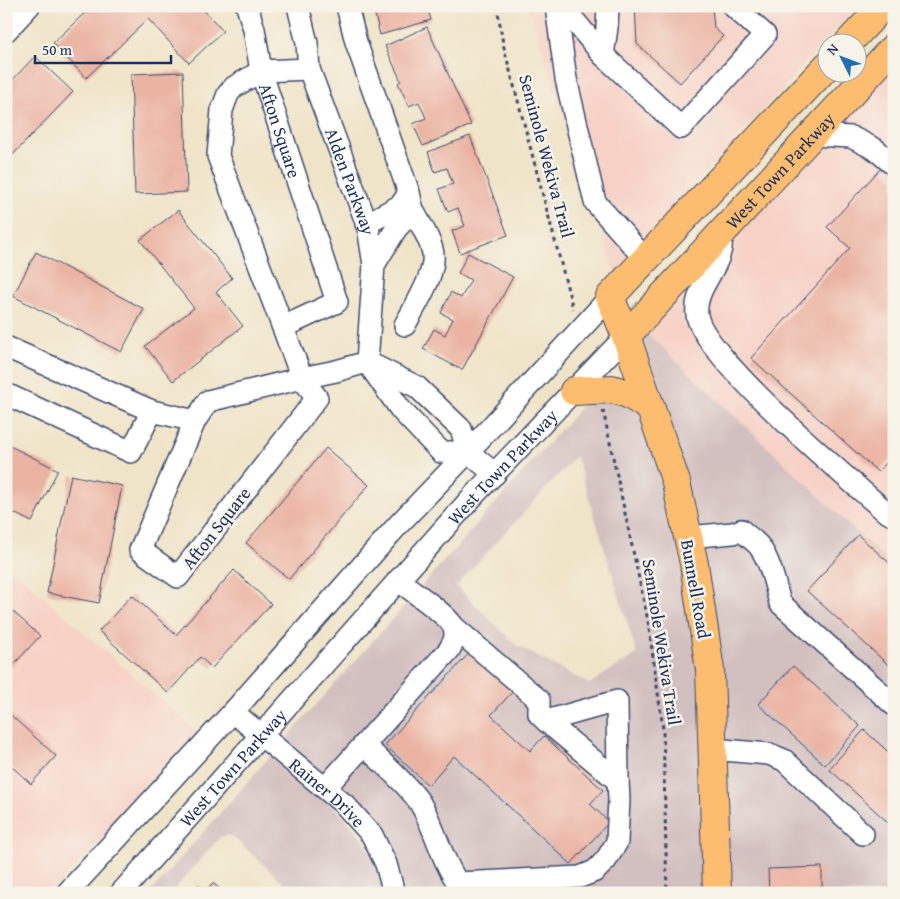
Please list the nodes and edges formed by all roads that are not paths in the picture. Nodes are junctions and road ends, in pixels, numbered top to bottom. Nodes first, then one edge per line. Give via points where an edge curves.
1 (29, 6) edge
2 (247, 6) edge
3 (298, 6) edge
4 (347, 6) edge
5 (556, 6) edge
6 (562, 6) edge
7 (608, 6) edge
8 (733, 6) edge
9 (883, 6) edge
10 (6, 31) edge
11 (858, 32) edge
12 (894, 47) edge
13 (603, 56) junction
14 (309, 69) junction
15 (261, 71) junction
16 (818, 76) edge
17 (812, 135) junction
18 (894, 165) edge
19 (411, 202) junction
20 (366, 224) junction
21 (722, 233) junction
22 (645, 259) junction
23 (374, 265) junction
24 (610, 297) junction
25 (405, 324) dead end
26 (282, 327) junction
27 (626, 336) junction
28 (6, 347) edge
29 (367, 362) junction
30 (302, 378) junction
31 (574, 391) junction
32 (6, 394) edge
33 (651, 408) junction
34 (152, 411) junction
35 (195, 421) junction
36 (468, 452) junction
37 (494, 474) junction
38 (894, 516) edge
39 (688, 537) junction
40 (398, 580) junction
41 (454, 627) junction
42 (894, 705) edge
43 (233, 712) junction
44 (546, 721) junction
45 (262, 735) junction
46 (364, 745) junction
47 (712, 749) junction
48 (618, 781) junction
49 (325, 788) junction
50 (863, 834) dead end
51 (69, 892) edge
52 (121, 893) edge
53 (394, 893) edge
54 (717, 893) edge

1 - 10 street
2 - 15 street, Afton Square
3 - 14 street, Alden Parkway via 307,43
4 - 19 street via 356,42
5 - 22 street via 566,79 596,202
6 - 13 street
7 - 13 street
8 - 13 street via 765,35 681,128
9 - 11 main road
12 - 17 main road, West Town Parkway
14 - 15 street
14 - 20 street, Alden Parkway
15 - 26 street, Afton Square via 228,94 222,110 218,156
15 - 26 street, Afton Square via 337,302
16 - 22 main road, West Town Parkway
17 - 18 street via 851,137 875,149
17 - 21 main road, West Town Parkway
19 - 20 street
19 - 23 street
19 - 25 street via 433,250 433,264
20 - 23 street, Alden Parkway
21 - 27 main road, West Town Parkway
21 - 38 street via 721,254 697,306 697,317 705,332 744,381 831,465
22 - 24 main road, West Town Parkway
23 - 29 street, Alden Parkway
24 - 27 main road, Bunnell Road
24 - 36 street, West Town Parkway
26 - 30 street, Afton Square
27 - 31 street, West Town Parkway
27 - 33 main road, Bunnell Road
28 - 34 street
29 - 30 street, Afton Square
29 - 36 street via 417,387 461,428
29 - 36 street via 401,410 441,452
30 - 35 street, Afton Square via 208,401
30 - 35 street, Afton Square via 317,398 178,577 140,550
31 - 33 main road via 612,390 628,394
31 - 37 street, West Town Parkway
32 - 34 street via 131,452
33 - 39 main road, Bunnell Road via 676,482
34 - 35 street
36 - 37 street
36 - 43 street, West Town Parkway via 398,524
37 - 40 street, West Town Parkway
39 - 42 street via 741,530 764,555 780,603
39 - 47 main road, Bunnell Road via 710,670
40 - 41 street
40 - 45 street, West Town Parkway
41 - 44 street via 539,700 539,714
41 - 46 street via 455,639 449,650
43 - 45 street, Rainer Drive
43 - 51 street, West Town Parkway
44 - 48 street
44 - 48 street via 617,701
45 - 49 street, Rainer Drive
45 - 52 street, West Town Parkway
46 - 48 street via 418,801 458,883 580,877 595,871 617,842
46 - 49 street
47 - 50 street via 769,754 784,760
47 - 54 main road, Bunnell Road
49 - 53 street, Rainer Drive via 372,835 386,864

